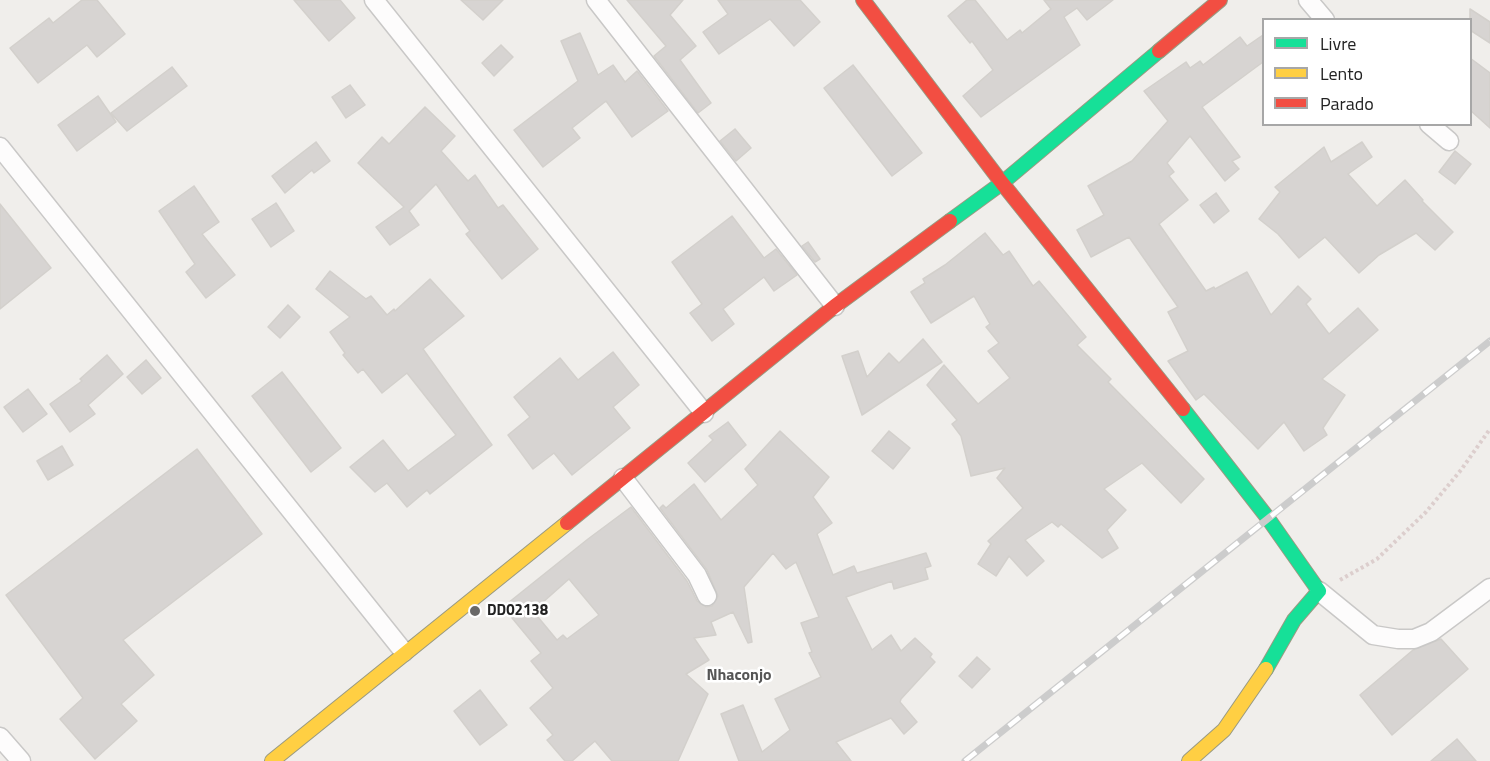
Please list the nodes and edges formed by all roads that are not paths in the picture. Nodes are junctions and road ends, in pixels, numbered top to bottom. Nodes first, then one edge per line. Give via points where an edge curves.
1 (374, 0) edge
2 (596, 0) edge
3 (863, 0) edge
4 (1220, 0) edge
5 (1308, 0) edge
6 (1323, 18) edge
7 (1431, 126) edge
8 (1449, 141) dead end
9 (0, 147) edge
10 (1002, 183) junction
11 (835, 306) junction
12 (704, 413) junction
13 (623, 478) junction
14 (1490, 588) edge
15 (1319, 591) junction
16 (708, 596) dead end
17 (404, 652) junction
18 (0, 737) edge
19 (21, 761) edge
20 (272, 761) edge
21 (1190, 761) edge

1 - 12 street
2 - 11 street
3 - 10 main road
4 - 10 main road
5 - 6 street
7 - 8 street
9 - 17 street
10 - 11 main road
10 - 15 main road via 1125,334 1267,517
11 - 12 main road
12 - 13 main road
13 - 16 street via 697,575
13 - 17 main road
14 - 15 street via 1431,632 1414,639 1373,635
15 - 21 main road via 1294,620 1224,730
17 - 20 main road
18 - 19 street

